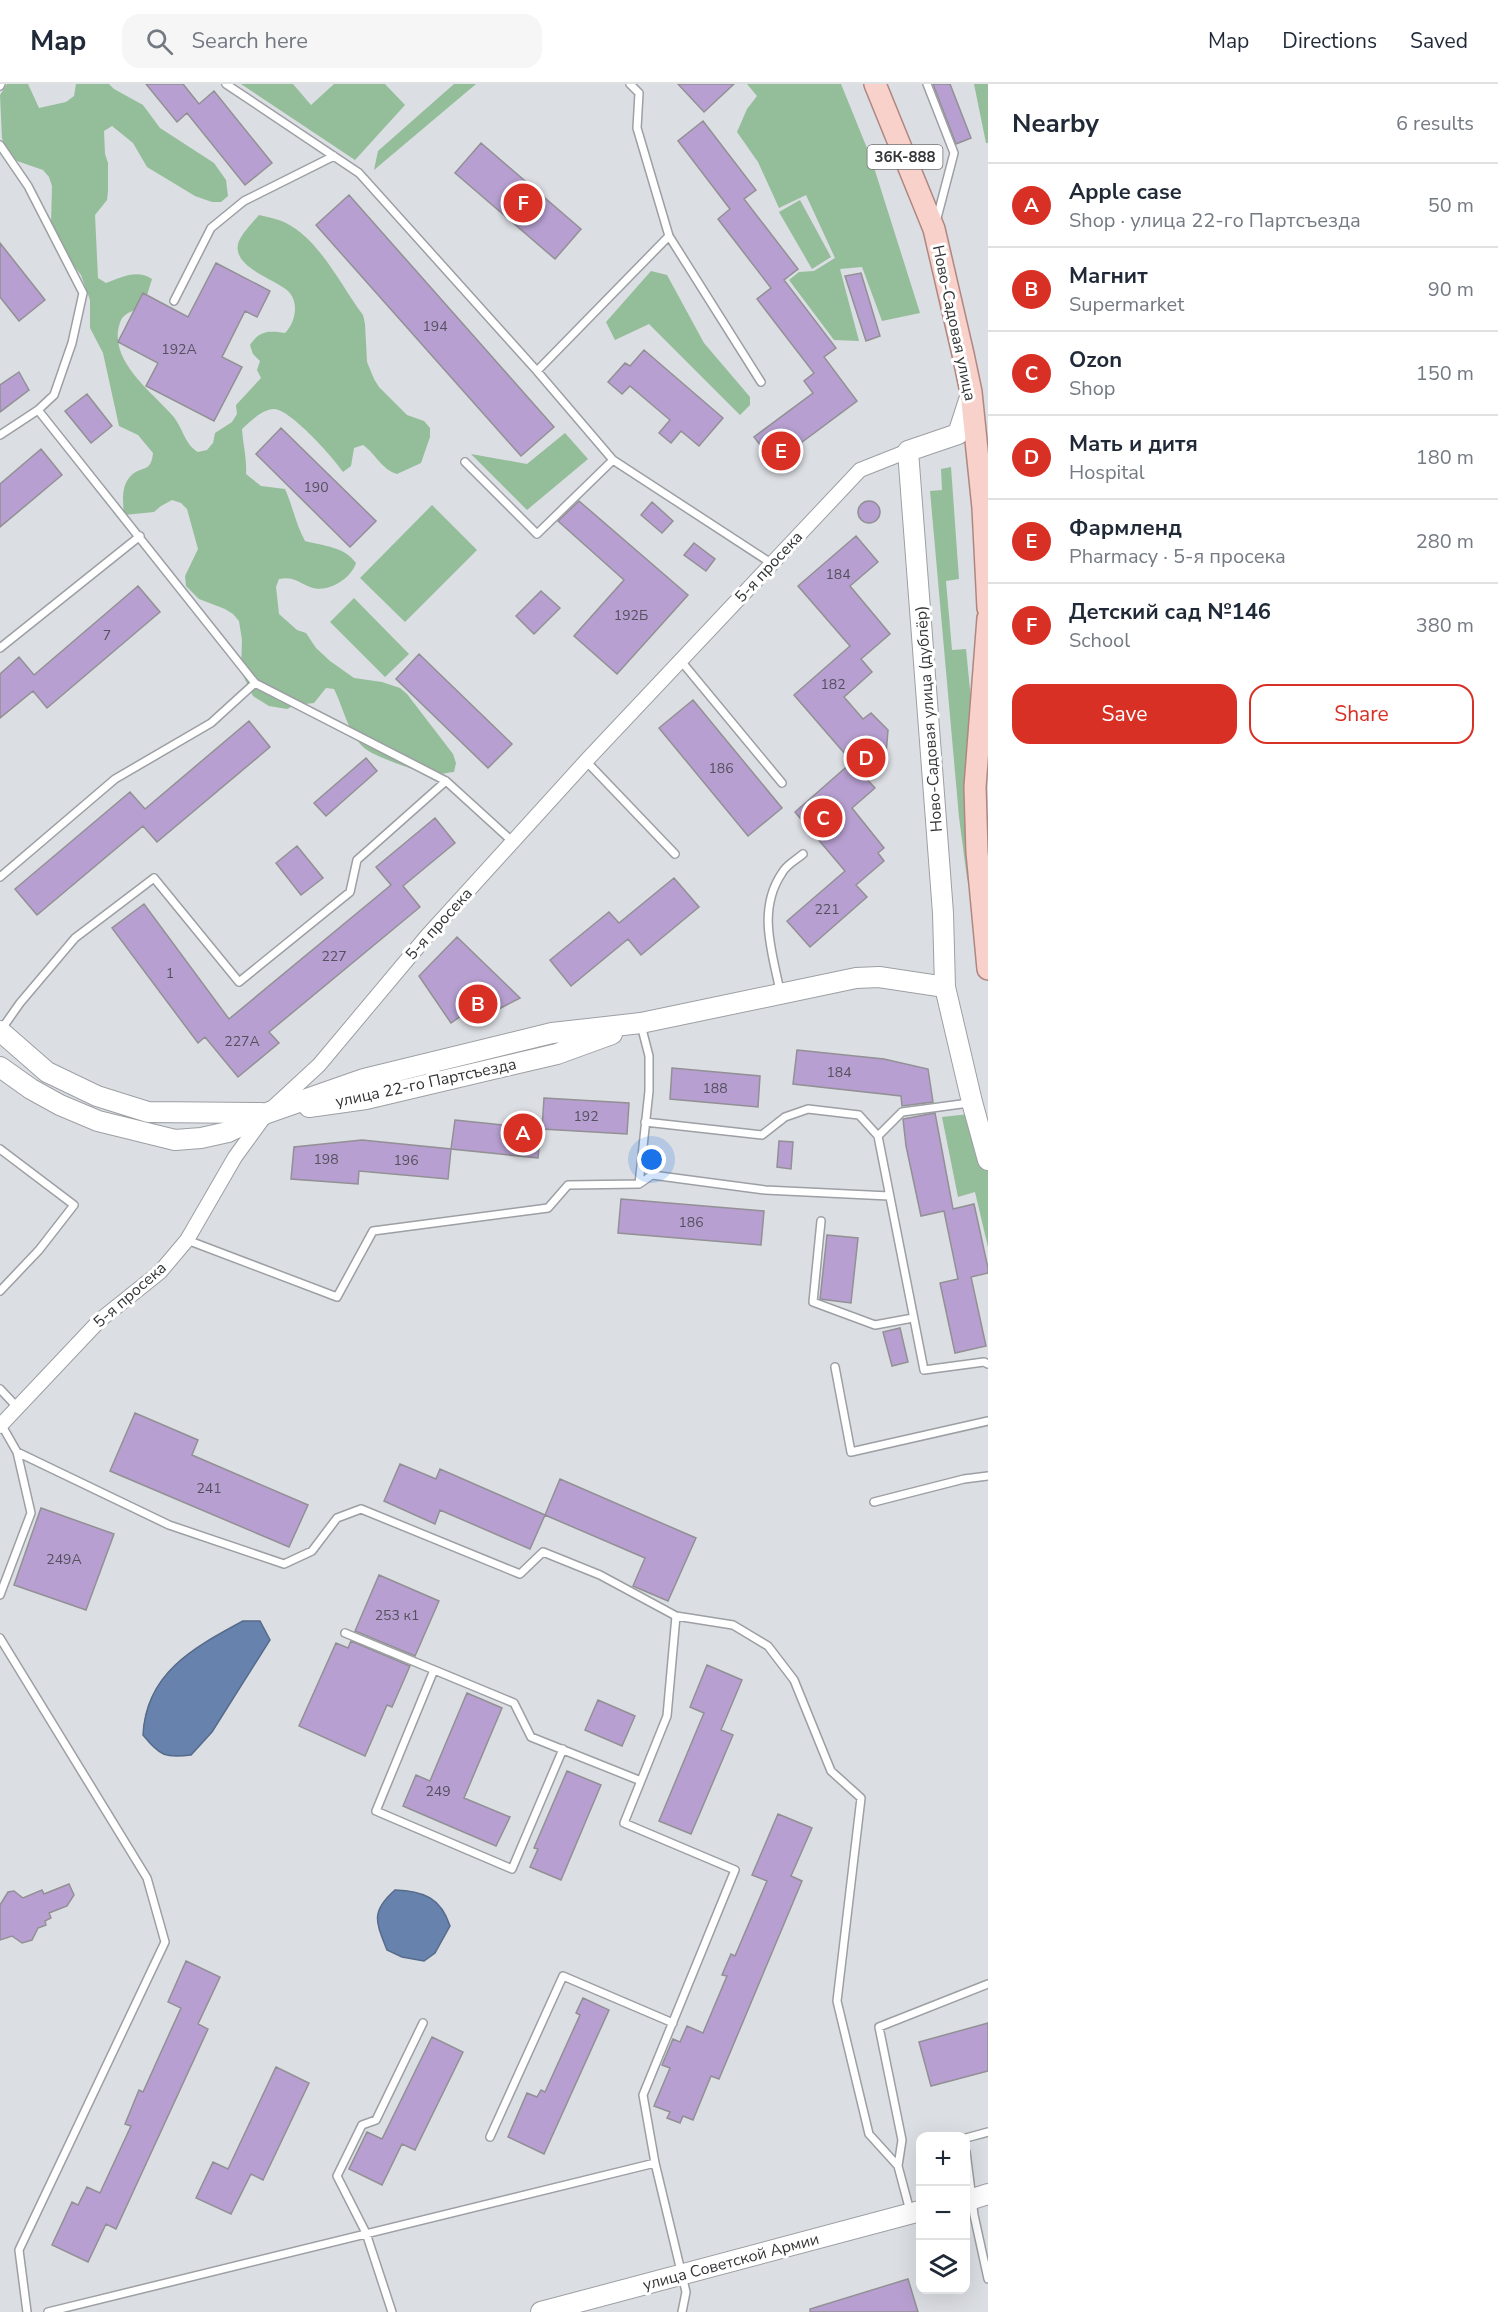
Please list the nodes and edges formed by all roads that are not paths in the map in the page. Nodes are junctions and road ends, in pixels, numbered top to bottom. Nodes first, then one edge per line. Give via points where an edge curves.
1 (226, 84) edge
2 (630, 84) edge
3 (875, 84) edge
4 (927, 84) edge
5 (0, 145) edge
6 (334, 156) junction
7 (934, 230) junction
8 (669, 236) junction
9 (174, 301) dead end
10 (537, 370) junction
11 (761, 382) dead end
12 (971, 392) junction
13 (38, 410) junction
14 (0, 435) edge
15 (908, 451) junction
16 (613, 460) junction
17 (465, 462) dead end
18 (140, 536) junction
19 (771, 563) junction
20 (988, 608) edge
21 (988, 618) edge
22 (0, 648) edge
23 (681, 661) junction
24 (255, 682) junction
25 (586, 761) junction
26 (446, 781) junction
27 (782, 783) dead end
28 (513, 842) junction
29 (675, 854) dead end
30 (803, 854) dead end
31 (0, 877) edge
32 (988, 969) edge
33 (945, 987) junction
34 (780, 994) junction
35 (641, 1023) junction
36 (0, 1032) edge
37 (0, 1068) edge
38 (972, 1102) junction
39 (267, 1113) junction
40 (645, 1122) junction
41 (878, 1136) junction
42 (0, 1149) edge
43 (988, 1160) edge
44 (639, 1184) junction
45 (889, 1196) junction
46 (821, 1221) dead end
47 (187, 1240) junction
48 (0, 1291) edge
49 (913, 1318) junction
50 (988, 1364) edge
51 (835, 1367) dead end
52 (0, 1389) edge
53 (16, 1407) junction
54 (988, 1421) edge
55 (1, 1425) edge
56 (17, 1452) junction
57 (988, 1476) edge
58 (874, 1502) dead end
59 (0, 1595) edge
60 (676, 1616) junction
61 (345, 1633) dead end
62 (0, 1638) edge
63 (434, 1670) junction
64 (563, 1749) junction
65 (641, 1781) junction
66 (988, 1984) edge
67 (423, 2023) dead end
68 (672, 2023) junction
69 (988, 2132) edge
70 (490, 2137) dead end
71 (970, 2137) edge
72 (655, 2163) junction
73 (898, 2166) junction
74 (970, 2172) edge
75 (975, 2198) edge
76 (916, 2213) edge
77 (366, 2233) junction
78 (682, 2275) junction
79 (988, 2279) edge
80 (27, 2312) edge
81 (48, 2312) edge
82 (392, 2312) edge
83 (541, 2312) edge
84 (682, 2312) edge

1 - 6 lane
2 - 8 lane via 639,93 637,128
3 - 7 main road, Ново-Садовая улица / 36К-888
4 - 7 lane via 954,153
5 - 13 lane via 28,186 82,293 72,343 54,395
6 - 9 lane via 244,201 211,228
6 - 10 lane via 359,173
7 - 12 main road, Ново-Садовая улица / 36К-888
8 - 10 lane
8 - 11 lane
10 - 16 lane
12 - 15 main road via 958,434
12 - 20 main road, Ново-Садовая улица / 36К-888 via 984,508
13 - 14 lane
13 - 18 lane
15 - 19 street, 5-я просека via 860,470
15 - 33 main road, Ново-Садовая улица (дублёр)
16 - 17 lane via 537,534
16 - 19 lane
18 - 22 lane
18 - 24 lane
19 - 23 street, 5-я просека
21 - 32 main road via 975,787
23 - 25 street, 5-я просека
23 - 27 lane
24 - 26 lane
24 - 31 lane via 211,723 115,779
25 - 28 street, 5-я просека
25 - 29 lane
26 - 28 lane
26 - 36 lane via 357,860 350,892 239,982 154,878 75,938
28 - 39 street, 5-я просека via 427,936 319,1065
30 - 34 lane via 782,871 769,899 768,942
33 - 34 main road, улица 22-го Партсъезда via 879,977 830,982
33 - 38 main road
34 - 35 main road, улица 22-го Партсъезда
35 - 39 main road, улица 22-го Партсъезда via 546,1057 366,1100
35 - 40 lane via 649,1056
36 - 39 main road via 46,1072 97,1096 148,1112
37 - 39 main road via 30,1089 98,1121 174,1140 228,1132
38 - 41 lane via 902,1112
38 - 43 main road
39 - 47 street, 5-я просека via 235,1157
40 - 41 lane via 762,1135 785,1117 808,1109 859,1115
40 - 44 lane
41 - 45 lane
42 - 48 lane via 74,1205
44 - 45 lane via 652,1175 765,1190
44 - 47 lane via 568,1185 548,1208 373,1231 337,1297
45 - 49 lane
46 - 49 lane via 813,1302 875,1324
47 - 53 street, 5-я просека via 160,1272 100,1320
49 - 50 lane via 924,1370
51 - 54 lane via 852,1452
52 - 53 lane
53 - 55 street, 5-я просека
55 - 56 lane
56 - 59 lane via 31,1513
56 - 60 lane via 169,1525 284,1564 312,1551 337,1518 361,1509 520,1574 543,1552 600,1575
57 - 58 lane
60 - 65 lane via 667,1716
60 - 73 lane via 733,1625 768,1646 794,1680 831,1771 861,1798 837,2001 869,2134
61 - 63 lane
62 - 80 lane via 147,1878 165,1942 19,2250
63 - 64 lane via 514,1703 531,1737
63 - 64 lane via 376,1811 512,1869
64 - 65 lane
65 - 68 lane via 624,1823 735,1870
66 - 73 lane via 879,2026 902,2140
67 - 77 lane via 376,2120 362,2125 337,2176
68 - 70 lane via 563,1976
68 - 72 lane via 643,2095
69 - 71 lane
72 - 77 lane
72 - 78 lane
73 - 76 lane
74 - 75 lane
75 - 79 lane via 980,2250
76 - 78 main road, улица Советской Армии
77 - 81 lane
77 - 82 lane
78 - 83 main road, улица Советской Армии
78 - 84 lane via 686,2292

